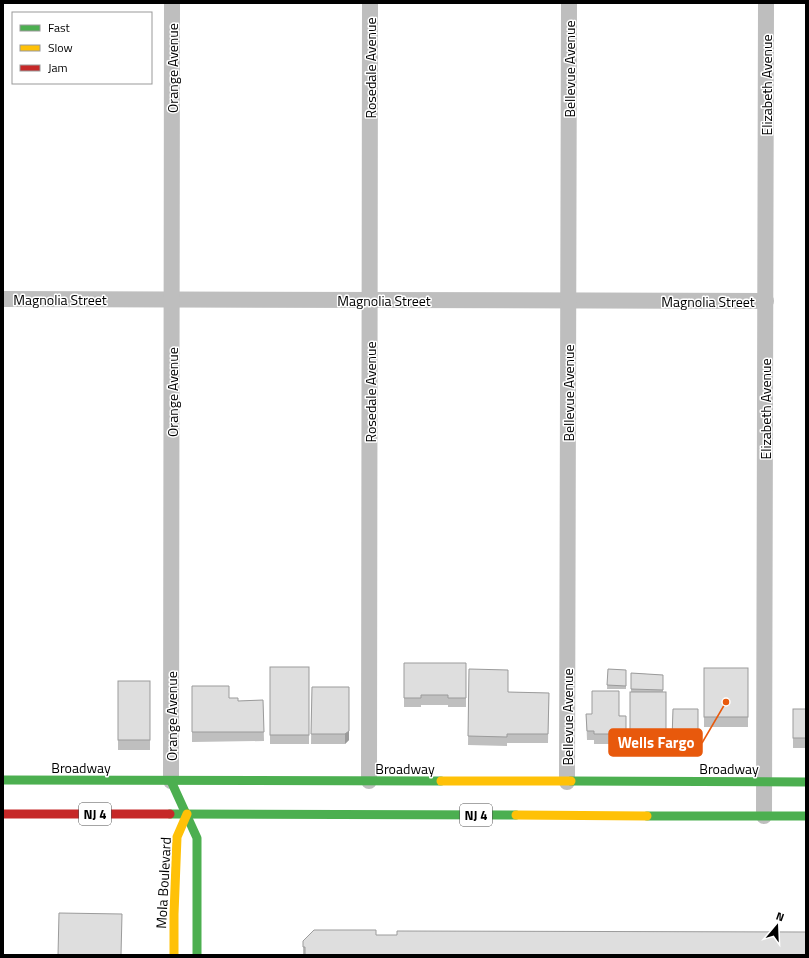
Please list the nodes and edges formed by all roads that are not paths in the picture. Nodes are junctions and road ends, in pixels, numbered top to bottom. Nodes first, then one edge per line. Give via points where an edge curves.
1 (172, 3) edge
2 (370, 3) edge
3 (569, 3) edge
4 (766, 3) edge
5 (3, 299) edge
6 (172, 300) junction
7 (370, 300) junction
8 (568, 300) junction
9 (766, 301) junction
10 (3, 780) edge
11 (171, 781) junction
12 (369, 782) junction
13 (567, 782) junction
14 (764, 782) junction
15 (806, 782) edge
16 (3, 814) edge
17 (187, 814) junction
18 (764, 816) junction
19 (806, 816) edge
20 (174, 955) edge
21 (197, 955) edge

1 - 6 street, Orange Avenue
2 - 7 street, Rosedale Avenue
3 - 8 street, Bellevue Avenue
4 - 9 street, Elizabeth Avenue
5 - 6 street, Magnolia Street
6 - 7 street, Magnolia Street
6 - 11 street, Orange Avenue
7 - 8 street, Magnolia Street
7 - 12 street, Rosedale Avenue
8 - 9 street, Magnolia Street
8 - 13 street, Bellevue Avenue
9 - 14 street, Elizabeth Avenue
10 - 11 main road, Broadway
11 - 12 main road, Broadway
11 - 17 main road
12 - 13 main road, Broadway
13 - 14 main road, Broadway
14 - 15 main road, Broadway
14 - 18 street, Elizabeth Avenue
16 - 17 main road, NJ 4
17 - 18 main road, NJ 4
17 - 20 main road, Mola Boulevard via 177,837
17 - 21 main road via 197,838
18 - 19 main road, NJ 4

